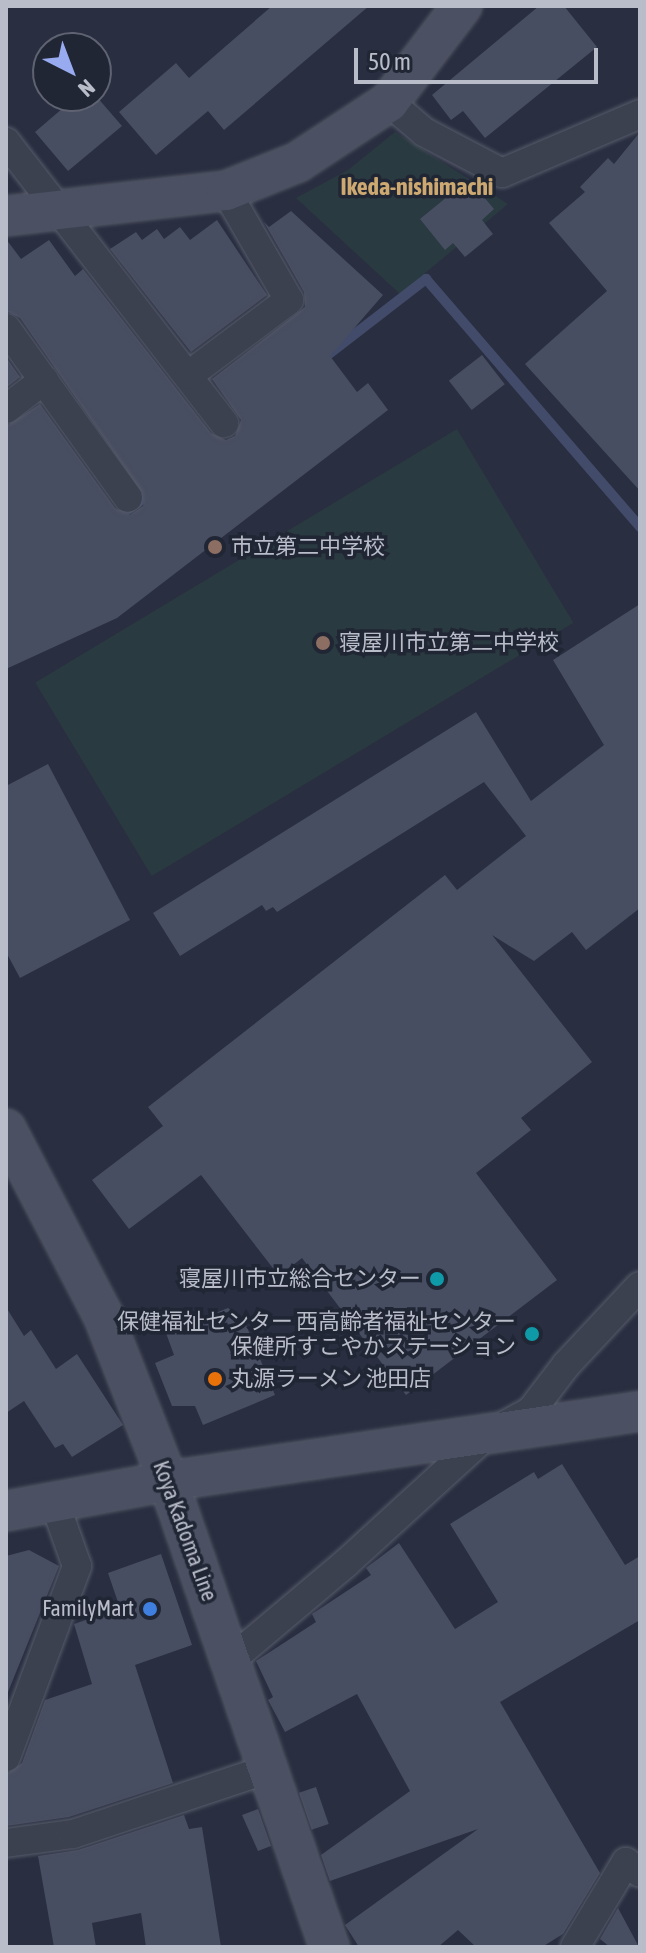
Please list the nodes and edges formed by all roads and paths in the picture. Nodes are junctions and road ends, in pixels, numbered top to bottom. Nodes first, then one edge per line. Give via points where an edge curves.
1 (462, 6) edge
2 (389, 102) junction
3 (640, 114) edge
4 (6, 142) edge
5 (226, 191) junction
6 (61, 210) junction
7 (6, 216) edge
8 (6, 328) edge
9 (189, 375) junction
10 (44, 380) junction
11 (6, 409) edge
12 (224, 423) dead end
13 (128, 498) dead end
14 (6, 1129) edge
15 (633, 1292) edge
16 (640, 1411) edge
17 (485, 1436) junction
18 (168, 1481) junction
19 (55, 1504) junction
20 (6, 1511) edge
21 (231, 1660) junction
22 (6, 1757) edge
23 (265, 1770) junction
24 (6, 1843) edge
25 (640, 1873) edge
26 (581, 1944) edge
27 (329, 1947) edge

1 - 2 street
2 - 3 street via 424,132 502,173
2 - 5 street via 298,162
4 - 6 street
5 - 6 street
5 - 9 street via 289,300
6 - 7 street
6 - 9 street
8 - 10 street
9 - 12 street
10 - 11 street
10 - 13 street
14 - 18 street, Koya Kadoma Line via 103,1315
15 - 17 street via 531,1411
16 - 17 street
17 - 18 street
17 - 21 street
18 - 19 street
18 - 21 street, Koya Kadoma Line
19 - 20 street
19 - 22 street via 77,1566
21 - 23 street, Koya Kadoma Line
23 - 24 street via 73,1834
23 - 27 street, Koya Kadoma Line
25 - 26 street via 626,1862

